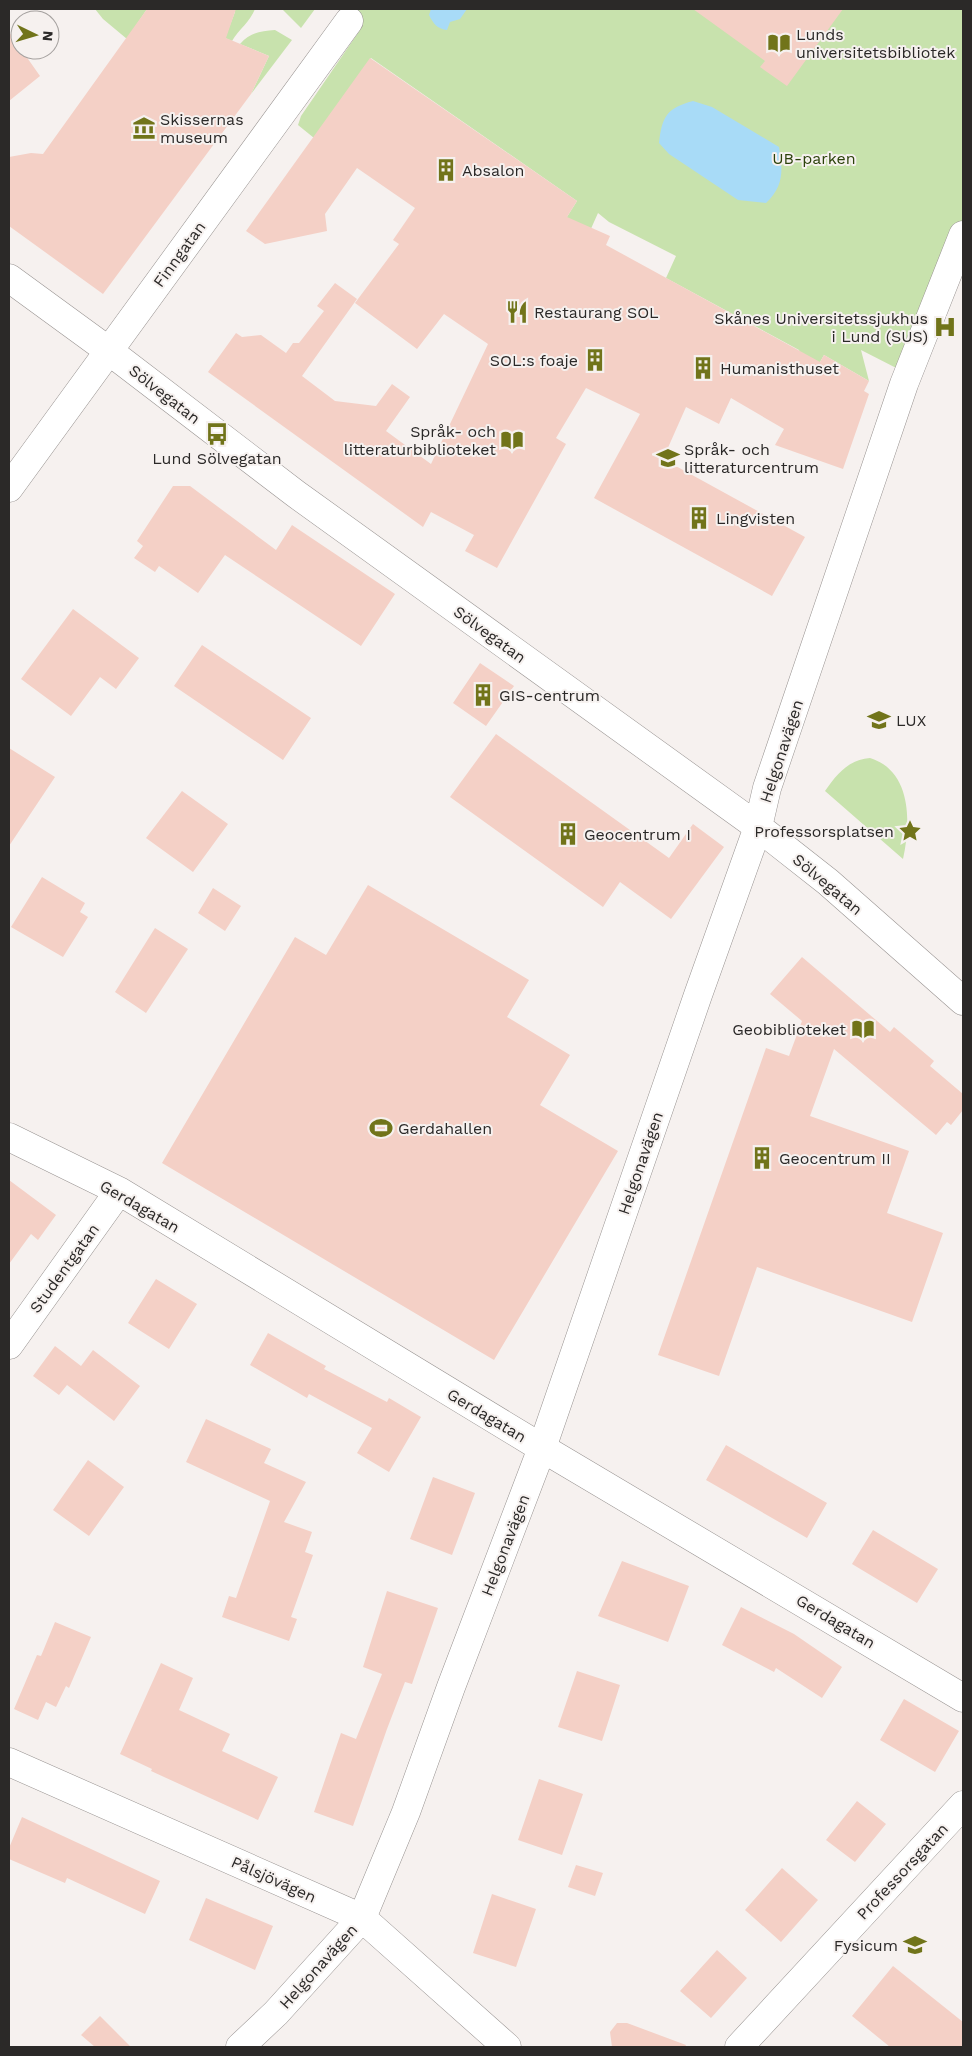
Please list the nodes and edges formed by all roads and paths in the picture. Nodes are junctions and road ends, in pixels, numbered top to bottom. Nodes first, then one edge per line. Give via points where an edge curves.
1 (349, 21) dead end
2 (963, 235) edge
3 (9, 278) edge
4 (109, 351) junction
5 (9, 488) edge
6 (758, 827) junction
7 (963, 1001) edge
8 (9, 1137) edge
9 (119, 1191) junction
10 (9, 1345) edge
11 (542, 1448) junction
12 (963, 1698) edge
13 (9, 1762) edge
14 (963, 1805) edge
15 (362, 1918) junction
16 (240, 2047) edge
17 (507, 2047) edge
18 (739, 2047) edge

1 - 4 street, Finngatan
2 - 6 street, Helgonavägen via 899,398 767,788
3 - 4 street, Sölvegatan
4 - 5 street, Finngatan
4 - 6 street, Sölvegatan via 296,494
6 - 7 street, Sölvegatan via 828,882
6 - 11 street, Helgonavägen
8 - 9 street, Gerdagatan
9 - 10 street, Studentgatan
9 - 11 street, Gerdagatan
11 - 12 street, Gerdagatan
11 - 15 street, Helgonavägen via 406,1812
13 - 15 street, Pålsjövägen
14 - 18 street, Professorsgatan
15 - 16 street, Helgonavägen via 276,2013
15 - 17 street, Pålsjövägen

